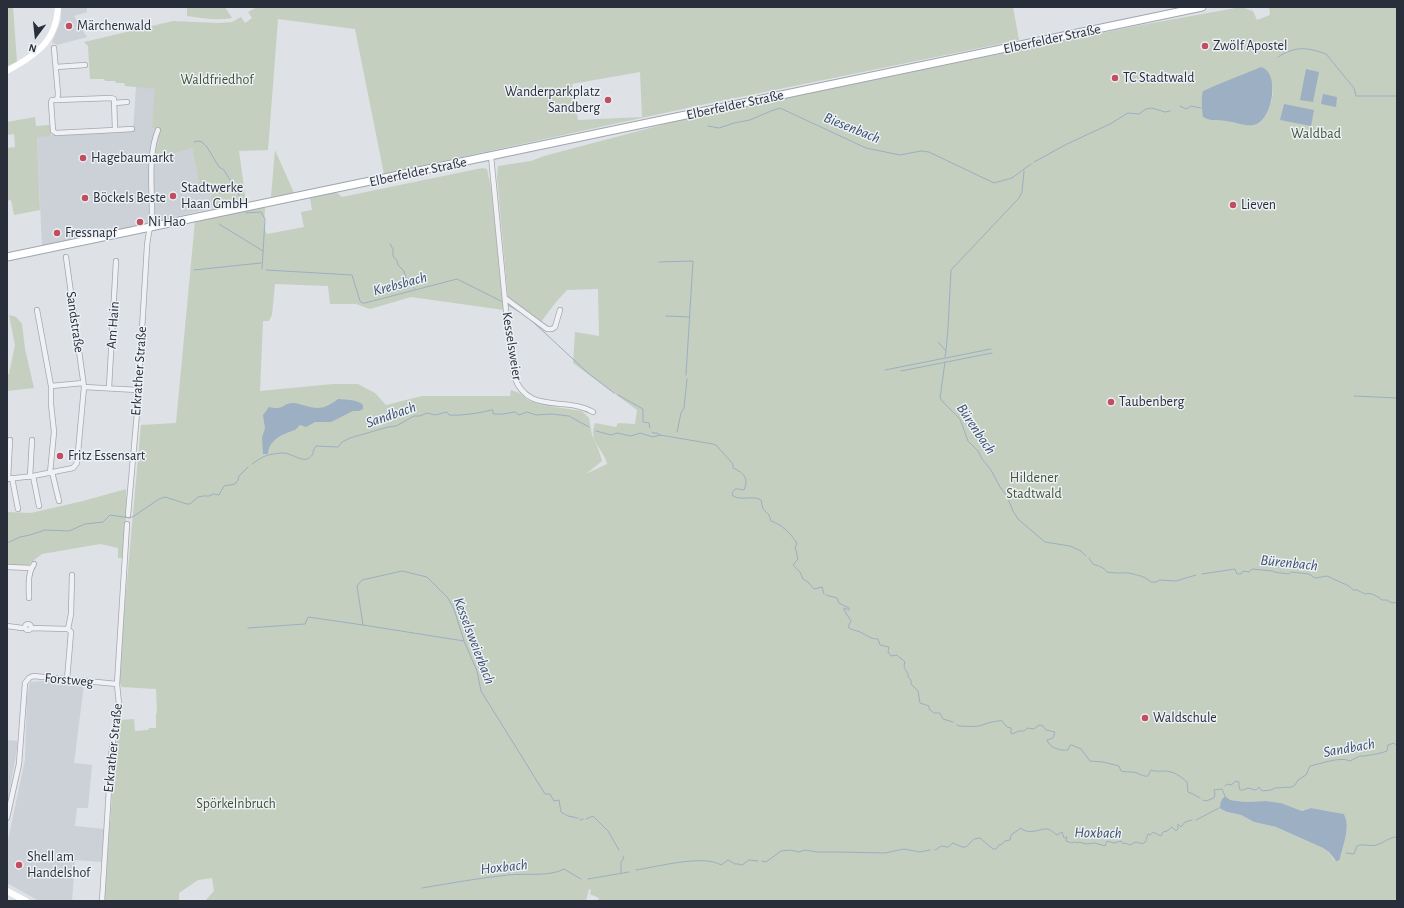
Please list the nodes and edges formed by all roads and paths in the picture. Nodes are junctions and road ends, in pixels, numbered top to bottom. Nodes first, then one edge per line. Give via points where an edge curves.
1 (58, 7) edge
2 (1202, 7) edge
3 (54, 48) dead end
4 (85, 65) dead end
5 (56, 67) junction
6 (7, 71) edge
7 (57, 100) junction
8 (128, 102) dead end
9 (114, 103) junction
10 (132, 129) dead end
11 (115, 130) junction
12 (158, 130) dead end
13 (491, 156) junction
14 (149, 228) junction
15 (7, 257) edge
16 (66, 258) dead end
17 (116, 261) dead end
18 (505, 298) junction
19 (37, 310) dead end
20 (560, 310) dead end
21 (84, 385) junction
22 (51, 386) junction
23 (109, 388) junction
24 (138, 390) junction
25 (592, 412) dead end
26 (10, 440) dead end
27 (32, 440) dead end
28 (51, 473) junction
29 (31, 476) junction
30 (9, 479) edge
31 (60, 502) dead end
32 (40, 506) dead end
33 (18, 509) dead end
34 (128, 515) dead end
35 (127, 524) dead end
36 (7, 567) edge
37 (72, 575) dead end
38 (29, 598) dead end
39 (7, 626) edge
40 (22, 628) dead end
41 (31, 628) dead end
42 (68, 629) junction
43 (67, 680) junction
44 (117, 684) junction
45 (9, 799) edge
46 (7, 818) edge
47 (7, 891) edge
48 (26, 901) edge
49 (102, 901) edge

1 - 6 main road via 54,28 45,43 33,55
2 - 13 main road, Elberfelder Straße
3 - 5 street
4 - 5 street
5 - 7 street
7 - 9 street via 111,98 114,99
7 - 11 street via 51,102 53,131 56,133
8 - 9 street
9 - 11 street
10 - 11 street
12 - 14 street, Erkrather Straße via 152,157 152,212
13 - 14 main road, Elberfelder Straße
13 - 18 street, Kesselsweier
14 - 15 main road, Elberfelder Straße
14 - 24 street, Erkrather Straße
16 - 21 street, Sandstraße
17 - 23 street, Am Hain
18 - 20 street, Kesselsweier via 547,329 555,327
18 - 25 street, Kesselsweier via 516,384 535,400 579,406
19 - 22 street
21 - 22 street
21 - 23 street
21 - 28 street, Sandstraße via 77,464 73,468
22 - 28 street via 54,432
23 - 24 street
24 - 34 street, Erkrather Straße
26 - 30 street
27 - 29 street
28 - 29 street
28 - 31 street
29 - 30 street
29 - 32 street
30 - 33 street
35 - 44 street, Erkrather Straße
36 - 38 street via 33,566 29,577
37 - 42 street
39 - 40 street
41 - 42 street
42 - 43 street via 71,632
43 - 44 street, Forstweg
43 - 45 street, Forstweg via 32,676 25,683 19,764
44 - 49 street, Erkrather Straße via 119,704 111,758
45 - 46 street
47 - 48 main road

